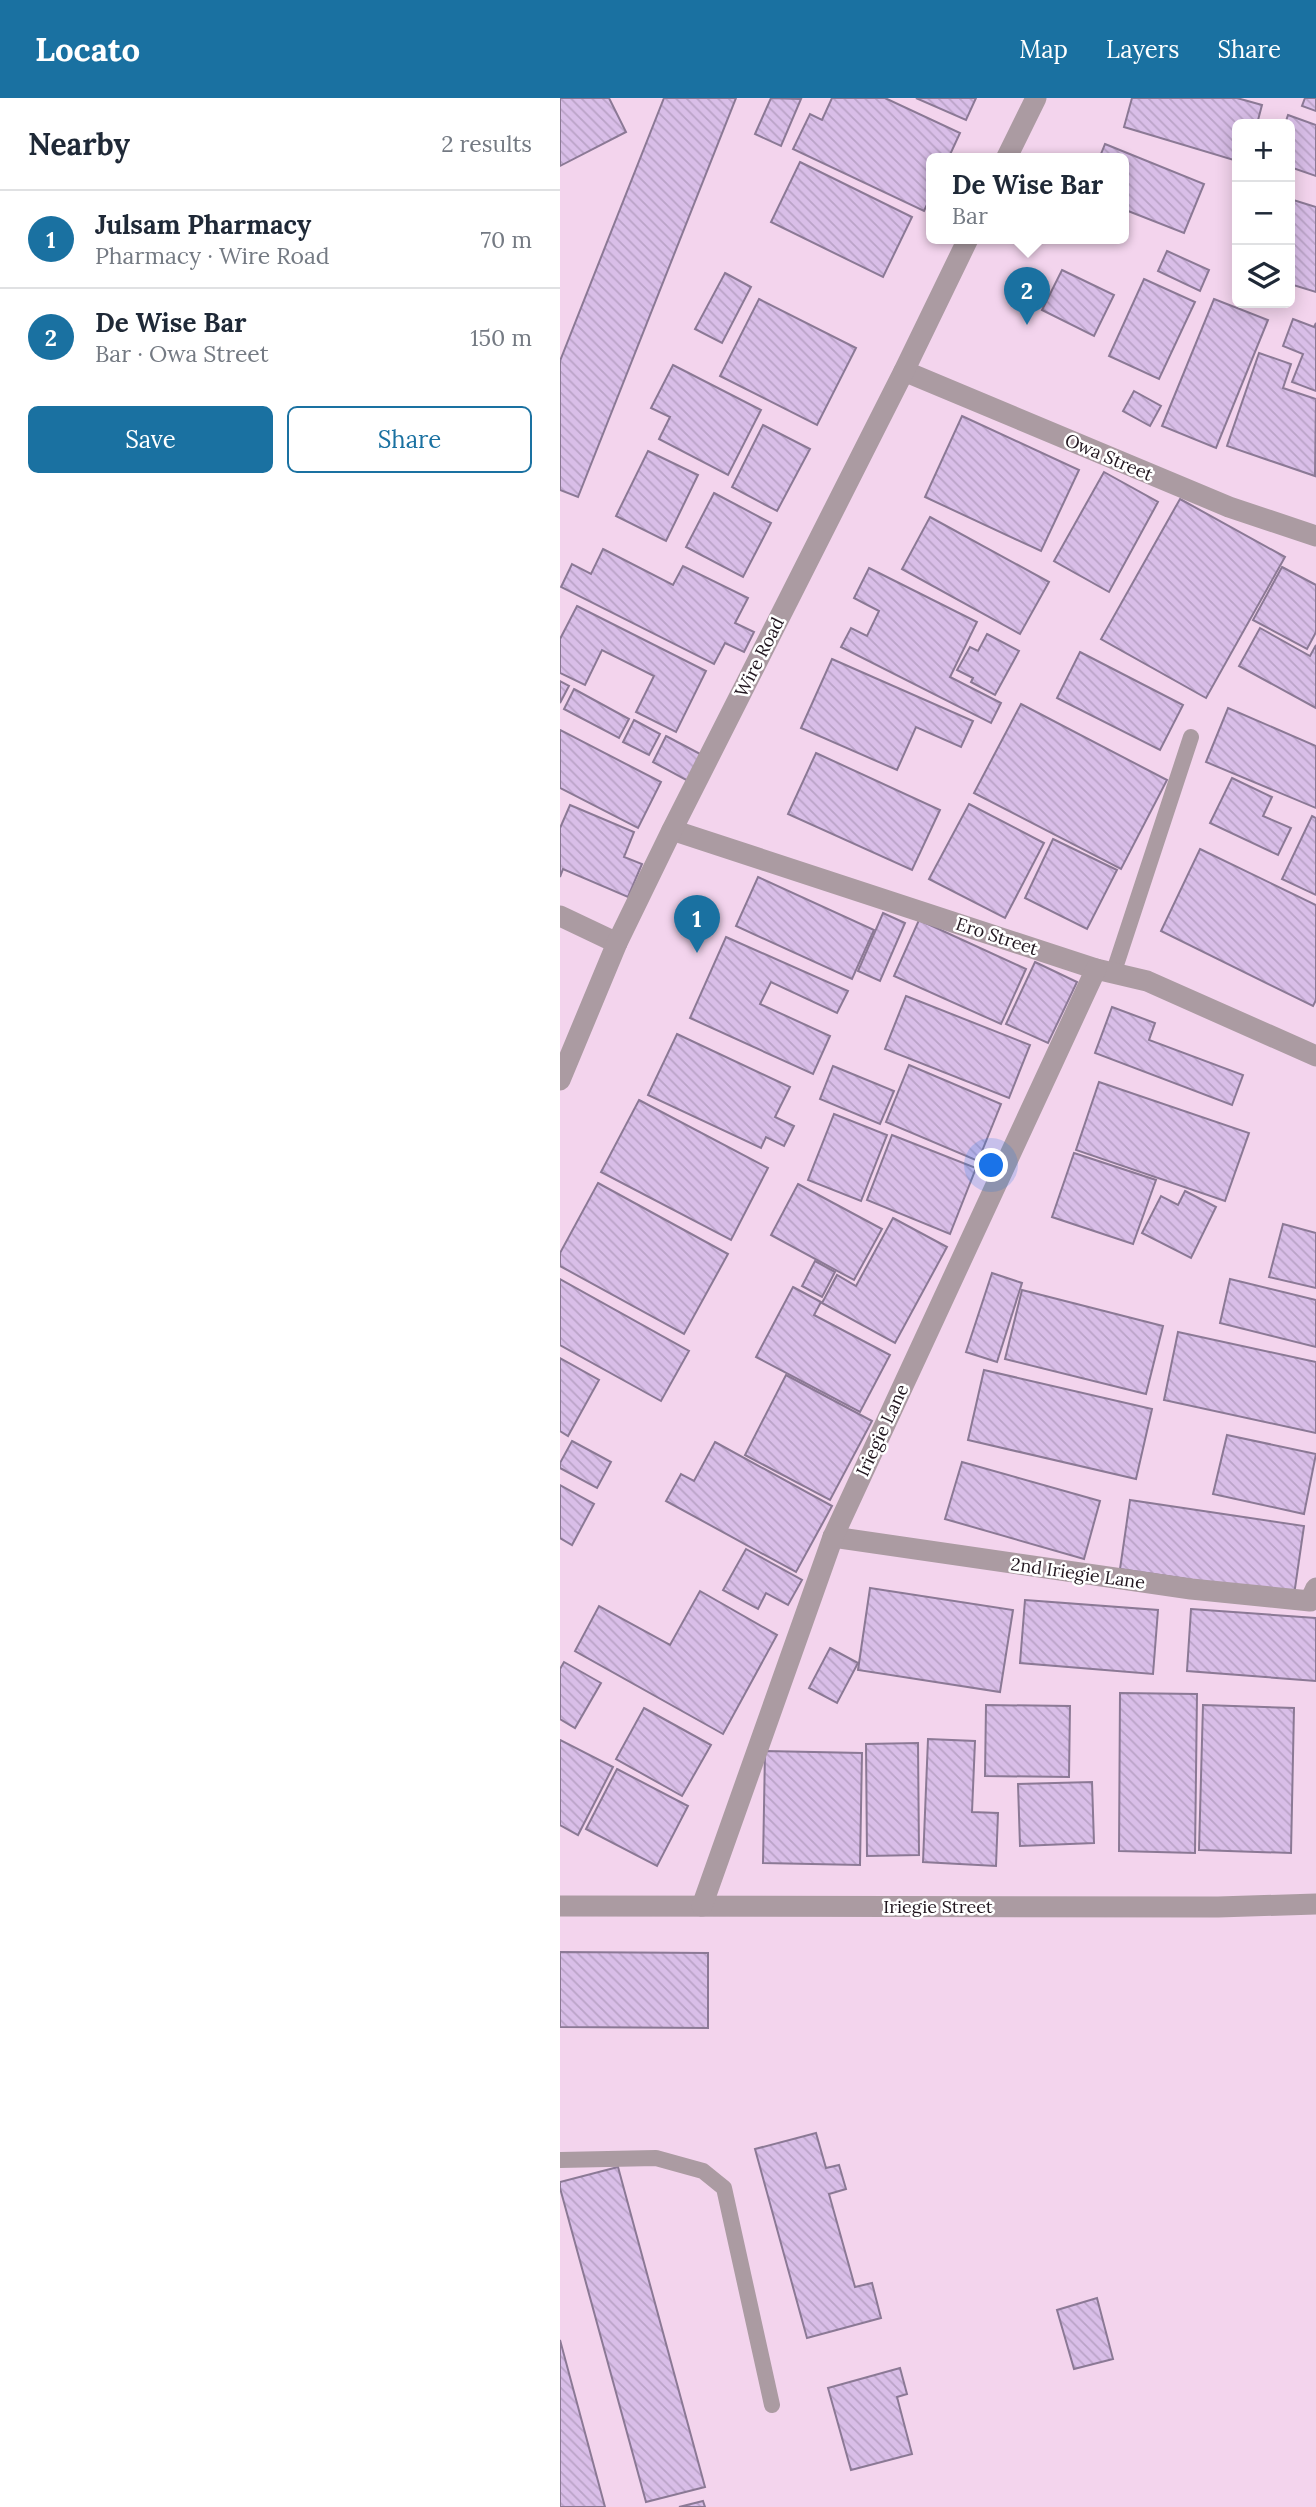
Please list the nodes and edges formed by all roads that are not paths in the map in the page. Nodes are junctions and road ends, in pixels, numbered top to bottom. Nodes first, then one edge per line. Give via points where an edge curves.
1 (1036, 98) edge
2 (1009, 153) edge
3 (966, 244) edge
4 (904, 371) junction
5 (1315, 531) edge
6 (1191, 737) dead end
7 (672, 830) junction
8 (560, 916) edge
9 (617, 943) junction
10 (1105, 972) junction
11 (1316, 1056) edge
12 (560, 1080) edge
13 (833, 1537) junction
14 (1316, 1588) edge
15 (1316, 1904) edge
16 (560, 1906) edge
17 (702, 1906) junction
18 (560, 2160) edge
19 (772, 2406) dead end

1 - 2 street
3 - 4 street, Wire Road
4 - 5 street, Owa Street via 1229,507
4 - 7 street, Wire Road
6 - 10 lane
7 - 9 street, Wire Road
7 - 10 street, Ero Street
8 - 9 street
9 - 12 street, Wire Road
10 - 11 street, Ero Street via 1147,981
10 - 13 street, Iriegie Lane
13 - 14 street, 2nd Iriegie Lane via 1191,1589 1310,1601
13 - 17 street, Iriegie Lane
15 - 17 street, Iriegie Street
16 - 17 street, Iriegie Street
18 - 19 lane via 656,2158 703,2171 724,2188

